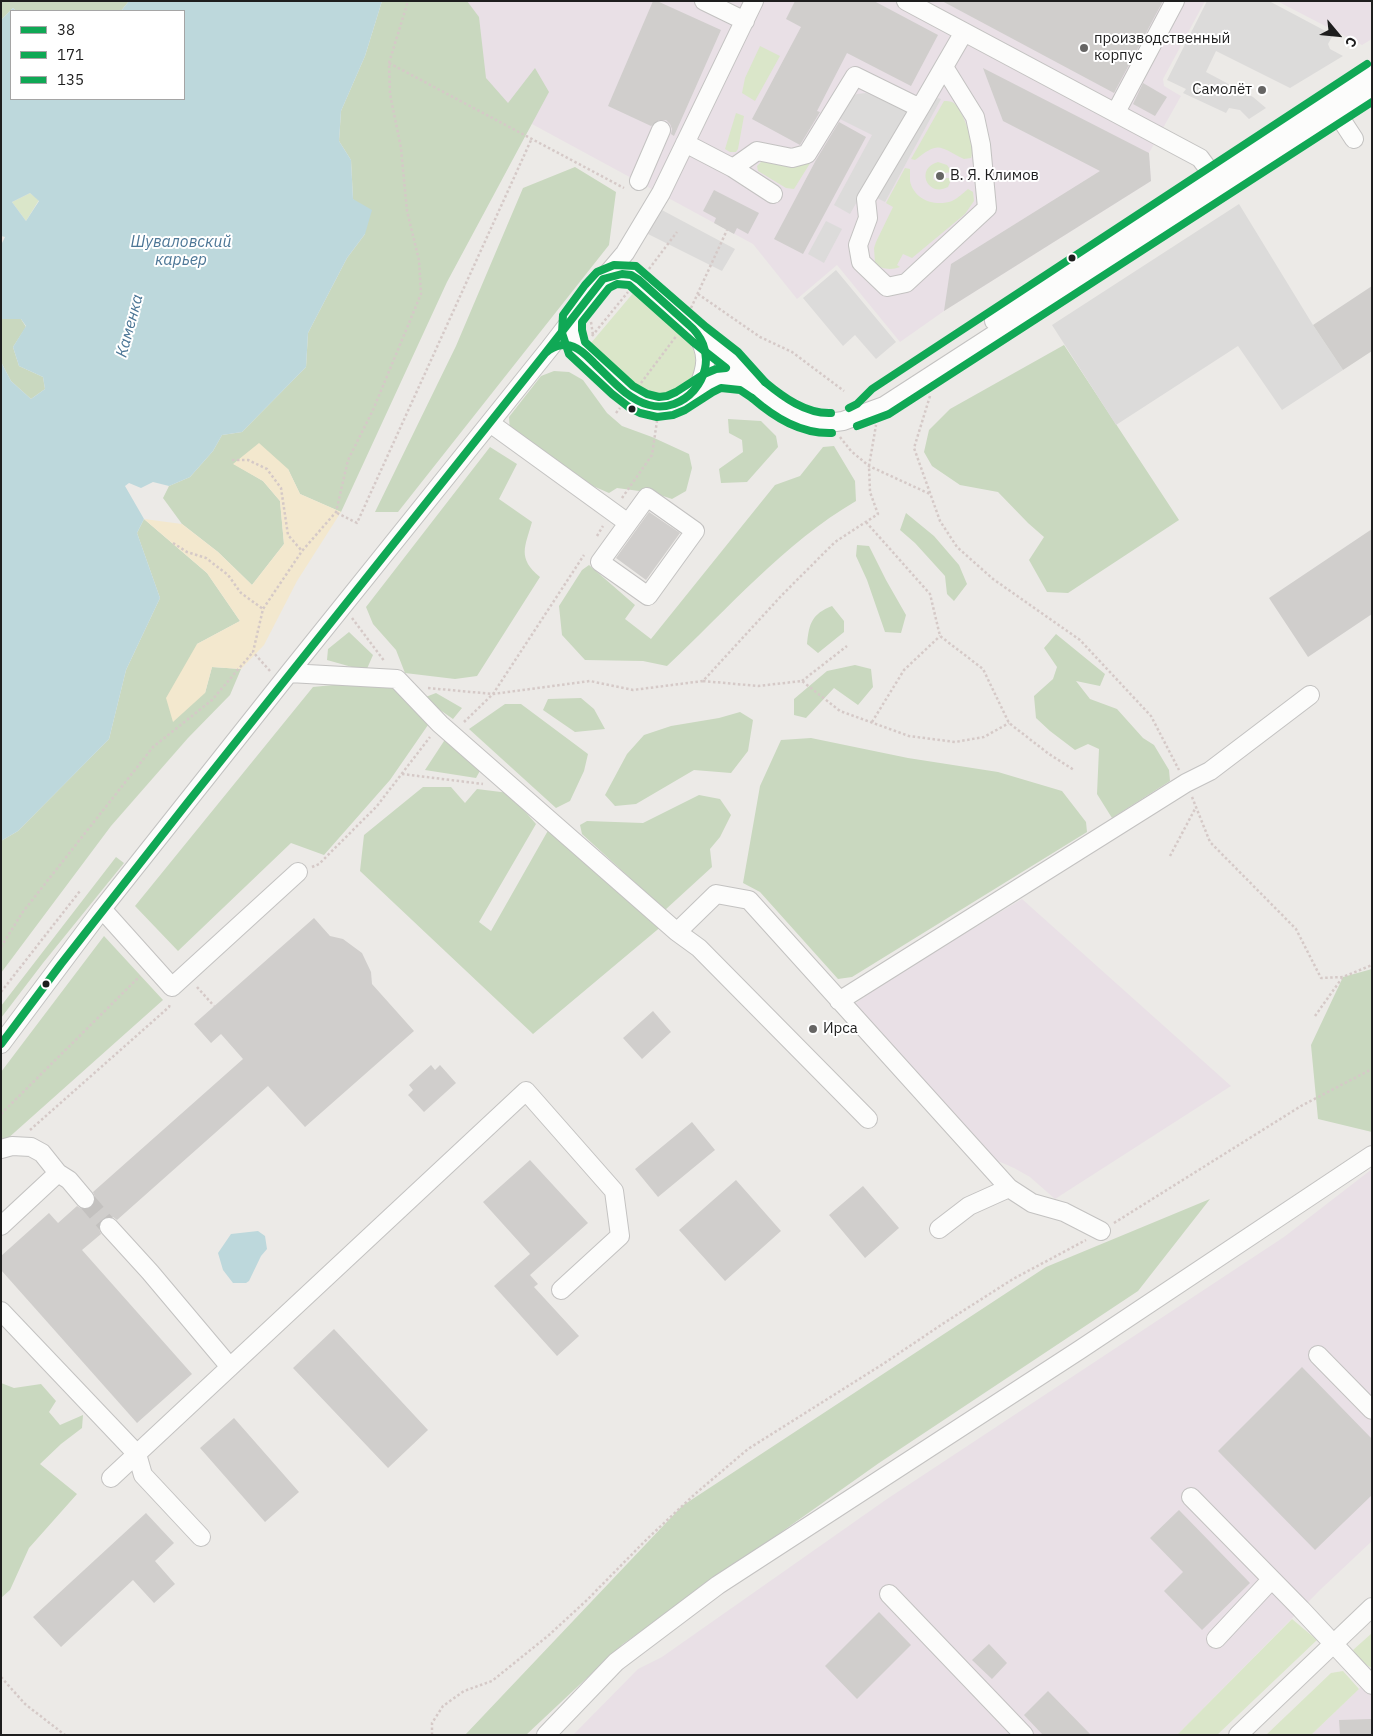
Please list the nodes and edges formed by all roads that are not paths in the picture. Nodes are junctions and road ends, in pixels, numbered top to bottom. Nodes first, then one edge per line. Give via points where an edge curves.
1 (704, 1) edge
2 (754, 1) edge
3 (906, 1) edge
4 (1175, 1) edge
5 (745, 21) junction
6 (964, 32) junction
7 (944, 67) junction
8 (1372, 72) edge
9 (1372, 90) edge
10 (920, 108) junction
11 (1116, 112) junction
12 (1337, 113) junction
13 (661, 130) dead end
14 (1354, 139) dead end
15 (685, 142) junction
16 (733, 168) junction
17 (1217, 182) junction
18 (634, 186) road end
19 (774, 194) dead end
20 (603, 279) junction
21 (572, 320) junction
22 (690, 327) junction
23 (583, 344) junction
24 (549, 349) junction
25 (749, 382) junction
26 (698, 388) junction
27 (490, 423) junction
28 (628, 523) junction
29 (285, 678) junction
30 (1310, 695) dead end
31 (298, 872) road end
32 (102, 909) junction
33 (677, 932) junction
34 (839, 1001) junction
35 (1, 1044) edge
36 (868, 1119) dead end
37 (7, 1148) edge
38 (1372, 1155) edge
39 (58, 1173) junction
40 (1009, 1188) junction
41 (84, 1199) tunnel mouth
42 (1, 1226) edge
43 (109, 1227) tunnel mouth
44 (939, 1228) dead end
45 (1101, 1231) road end
46 (561, 1290) dead end
47 (1, 1311) edge
48 (1318, 1355) dead end
49 (230, 1367) junction
50 (1372, 1410) edge
51 (137, 1454) junction
52 (111, 1478) dead end
53 (1191, 1497) dead end
54 (201, 1537) dead end
55 (1271, 1580) junction
56 (889, 1594) dead end
57 (1372, 1607) edge
58 (1216, 1639) dead end
59 (1334, 1644) junction
60 (1372, 1684) edge
61 (546, 1735) edge
62 (1024, 1735) edge
63 (1238, 1735) edge

1 - 5 street
2 - 5 street
3 - 6 street
4 - 11 street
5 - 15 street
6 - 7 street
6 - 11 street
7 - 10 street
7 - 10 street via 975,117 982,145 987,208 906,283 887,287 861,262 858,245 868,218 866,199
8 - 17 street
9 - 12 street
10 - 16 street via 855,76 807,154 792,158 757,151
11 - 17 street via 1200,158
12 - 14 street
12 - 17 street
13 - 18 street
15 - 16 street
15 - 20 street via 661,193 625,253
16 - 19 street
17 - 25 street via 868,417 815,422 785,409
20 - 21 street
20 - 22 street via 620,274 633,275
21 - 23 street via 572,334
21 - 24 street
22 - 25 street via 739,366
22 - 26 street via 703,345 706,358
23 - 24 street
23 - 26 street via 630,396 645,404 670,406 681,402
24 - 27 street
25 - 26 street via 723,377
27 - 28 street
27 - 29 street
28 - 28 street via 600,562 648,596 695,531 646,497
29 - 32 street
29 - 33 street via 397,679 446,729
30 - 34 street via 1210,771
31 - 32 street via 172,987
32 - 35 street
33 - 34 street via 716,894 749,900
33 - 36 street via 699,948
34 - 40 street
37 - 39 street via 32,1147 42,1153
38 - 61 street via 718,1585 616,1662
39 - 41 street via 69,1180
39 - 42 street
40 - 44 street via 969,1206
40 - 45 street via 1032,1203 1064,1212
43 - 49 street
46 - 49 street via 620,1236 614,1191 526,1091
47 - 51 street
48 - 50 street
49 - 51 street
51 - 52 street
51 - 54 street via 143,1474
53 - 55 street
55 - 58 street
55 - 59 street
56 - 62 street
57 - 59 street
59 - 60 street
59 - 63 street

